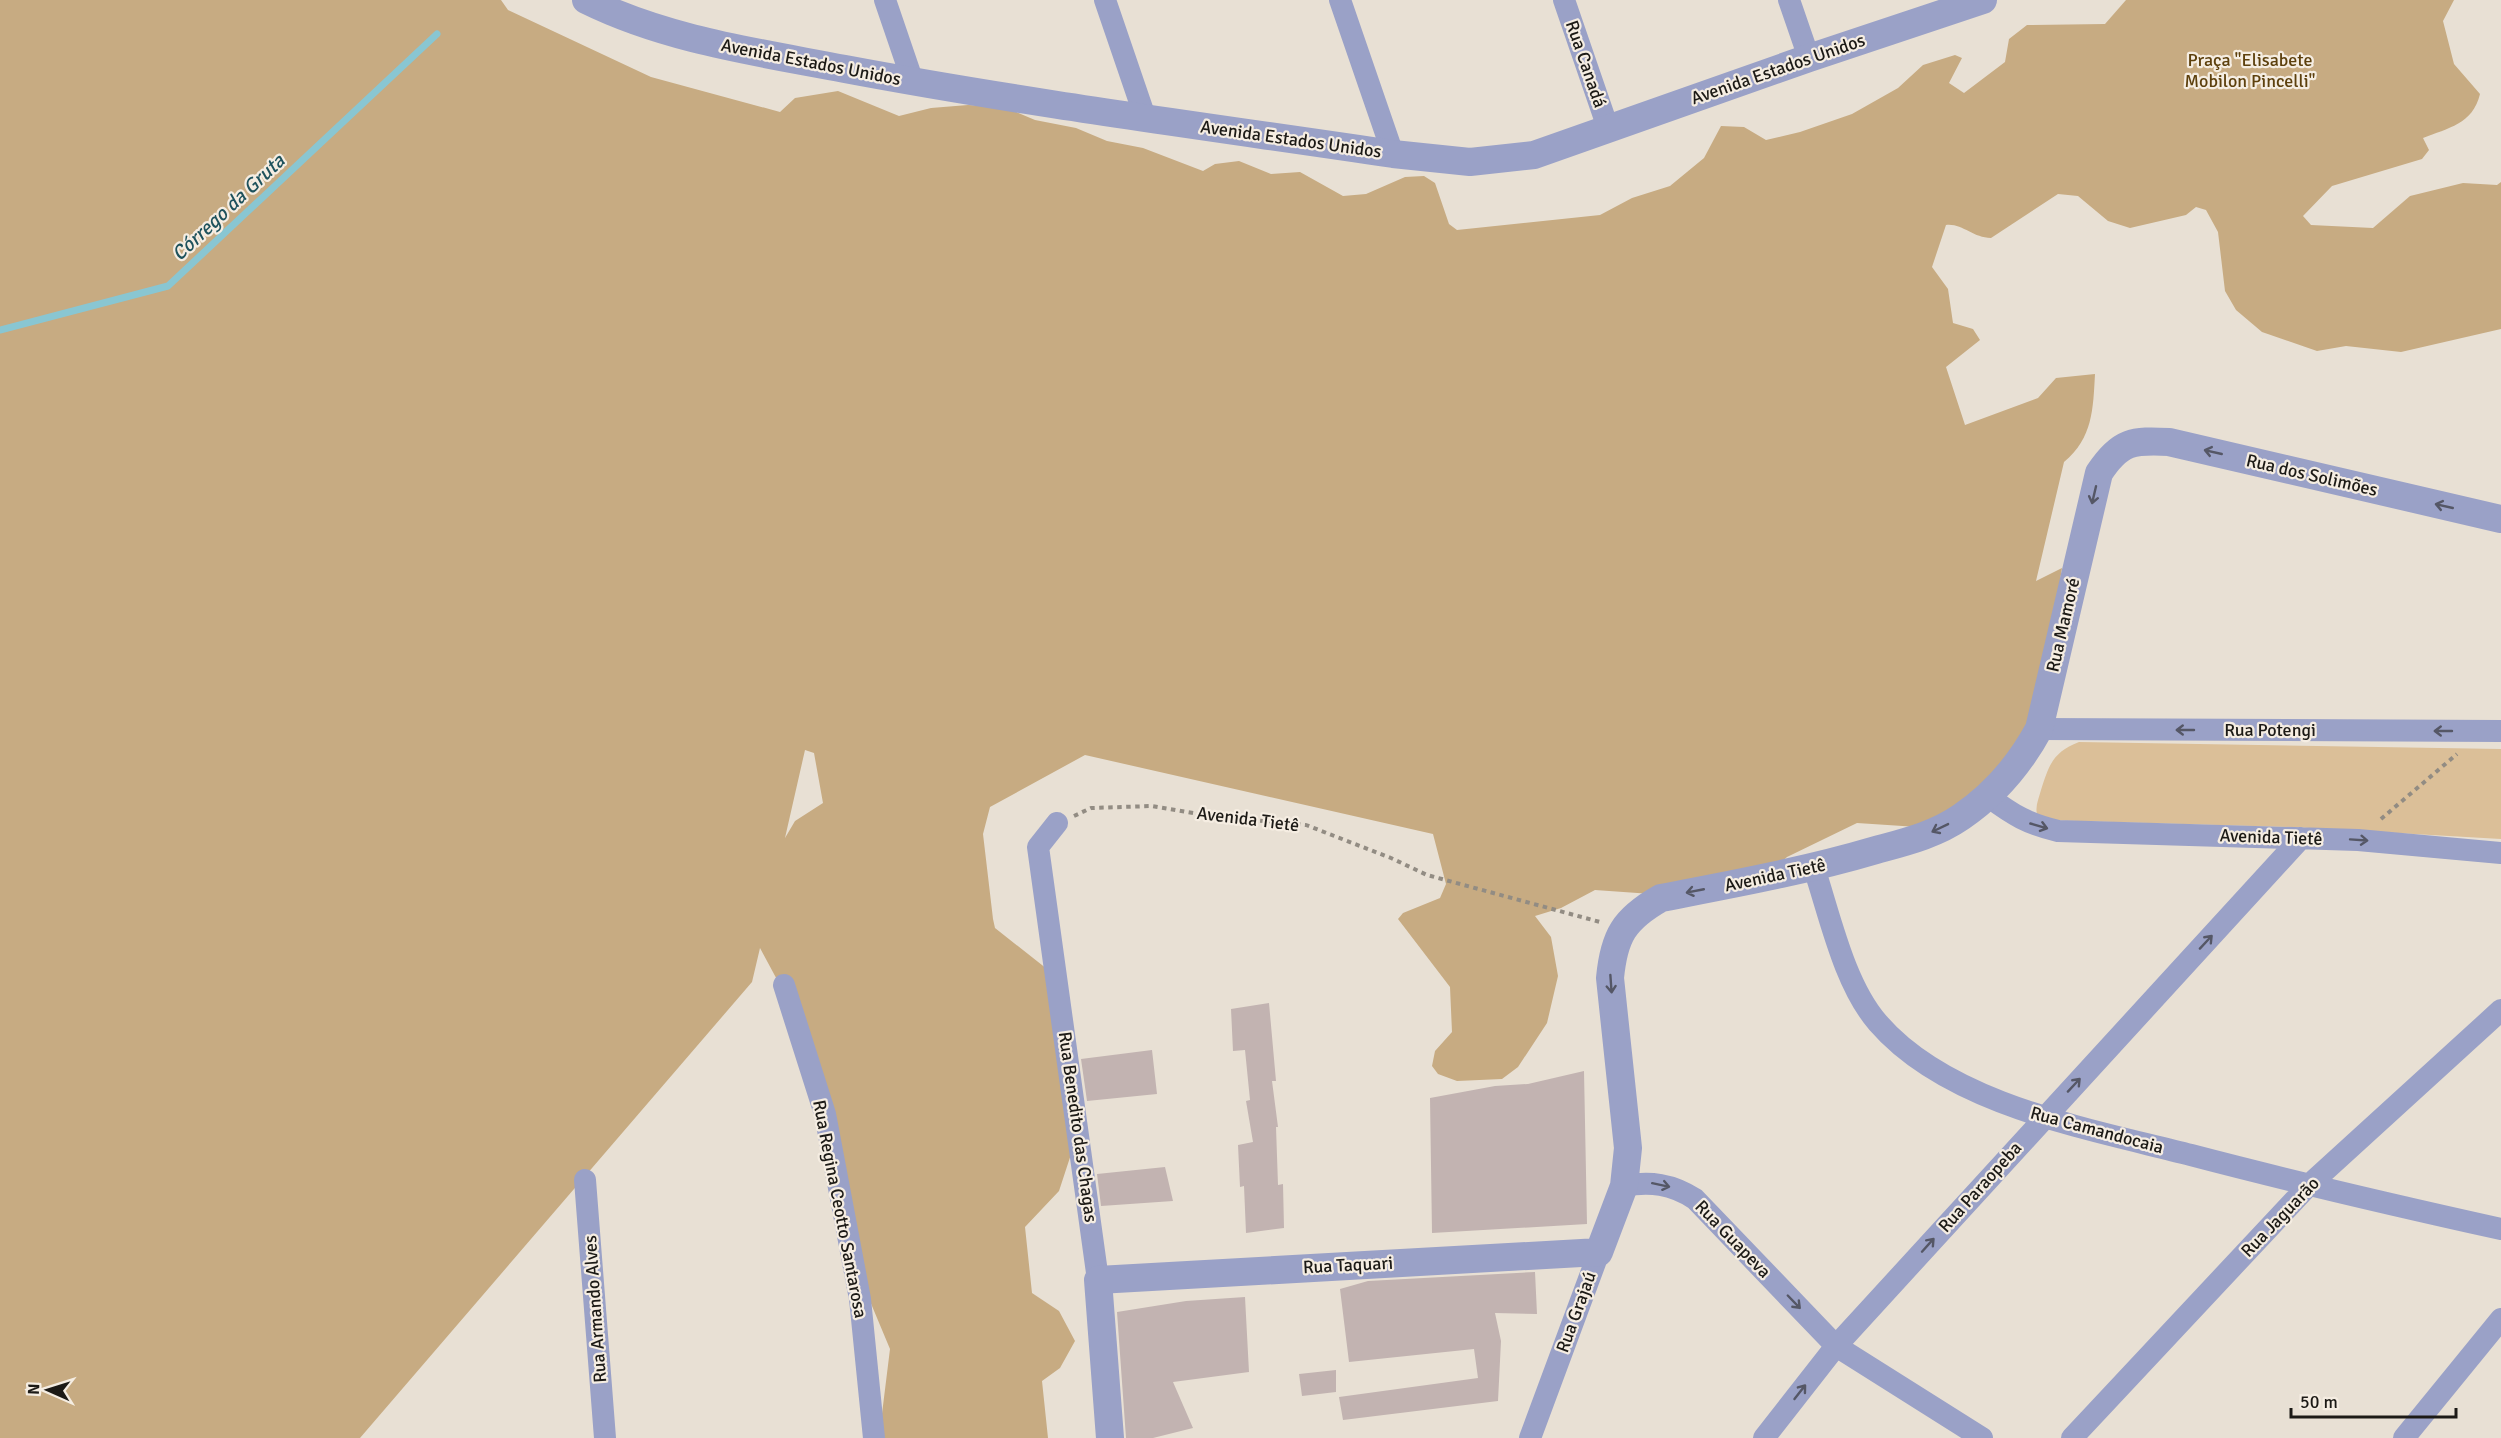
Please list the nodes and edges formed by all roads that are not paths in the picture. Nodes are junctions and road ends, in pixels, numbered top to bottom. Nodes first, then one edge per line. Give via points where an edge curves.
1 (586, 0) edge
2 (885, 0) edge
3 (1105, 0) edge
4 (1340, 0) edge
5 (1564, 0) edge
6 (1788, 0) edge
7 (1983, 0) edge
8 (1809, 58) junction
9 (913, 82) junction
10 (1145, 117) junction
11 (1608, 128) junction
12 (1393, 154) junction
13 (2122, 446) joint
14 (2501, 519) edge
15 (2038, 729) junction
16 (2492, 731) edge
17 (1989, 796) junction
18 (1057, 823) road end
19 (2301, 838) junction
20 (2501, 854) edge
21 (1814, 868) junction
22 (784, 985) dead end
23 (2501, 1010) edge
24 (2044, 1118) junction
25 (585, 1180) dead end
26 (2308, 1185) junction
27 (1624, 1186) junction
28 (2501, 1229) edge
29 (1599, 1252) junction
30 (1098, 1280) junction
31 (2501, 1319) edge
32 (1836, 1346) junction
33 (600, 1438) edge
34 (605, 1438) edge
35 (874, 1438) edge
36 (1110, 1438) edge
37 (1530, 1438) edge
38 (1764, 1438) edge
39 (1982, 1438) edge
40 (2072, 1438) edge
41 (2404, 1438) edge

1 - 9 street, Avenida Estados Unidos via 692,39
2 - 9 street
3 - 10 street
4 - 12 street
5 - 11 street, Rua Canadá
6 - 8 street
7 - 8 street, Avenida Estados Unidos
8 - 11 street, Avenida Estados Unidos
9 - 10 street, Avenida Estados Unidos
10 - 12 street, Avenida Estados Unidos
11 - 12 street, Avenida Estados Unidos via 1534,155 1470,162
14 -> 13 street, Rua dos Solimões via 2169,442 2143,441
13 -> 15 street, Rua Mamoré via 2099,473
16 -> 15 street, Rua Potengi
15 - 17 street, Rua Mamoré via 2024,756
17 -> 19 street, Avenida Tietê via 2013,815 2058,831
17 -> 21 street, Avenida Tietê via 1959,819 1922,837
18 - 30 street, Rua Benedito das Chagas via 1038,847
19 -> 20 street, Avenida Tietê
24 -> 19 street, Rua Paraopeba
21 - 24 street, Rua Camandocaia via 1857,990 1877,1022 1911,1054 1959,1084
21 -> 27 street, Avenida Tietê via 1661,898 1640,910 1624,928 1612,951 1610,978 1628,1148
22 - 35 street, Rua Regina Ceotto Santarosa via 825,1114 860,1299
23 - 26 street, Rua Jaguarão
24 - 26 street, Rua Camandocaia
32 -> 24 street, Rua Paraopeba
25 - 34 street, Rua Armando Alves
26 - 28 street, Rua Camandocaia
26 - 40 street, Rua Jaguarão
27 - 29 street, Rua Grajaú
27 -> 32 street, Rua Guapeva via 1659,1184 1682,1190 1695,1199
29 - 30 street, Rua Taquari
29 - 37 street, Rua Grajaú
30 - 36 street, Rua Benedito das Chagas
31 - 41 street
38 -> 32 street, Rua Paraopeba
32 - 39 street, Rua Guapeva
33 - 34 street

